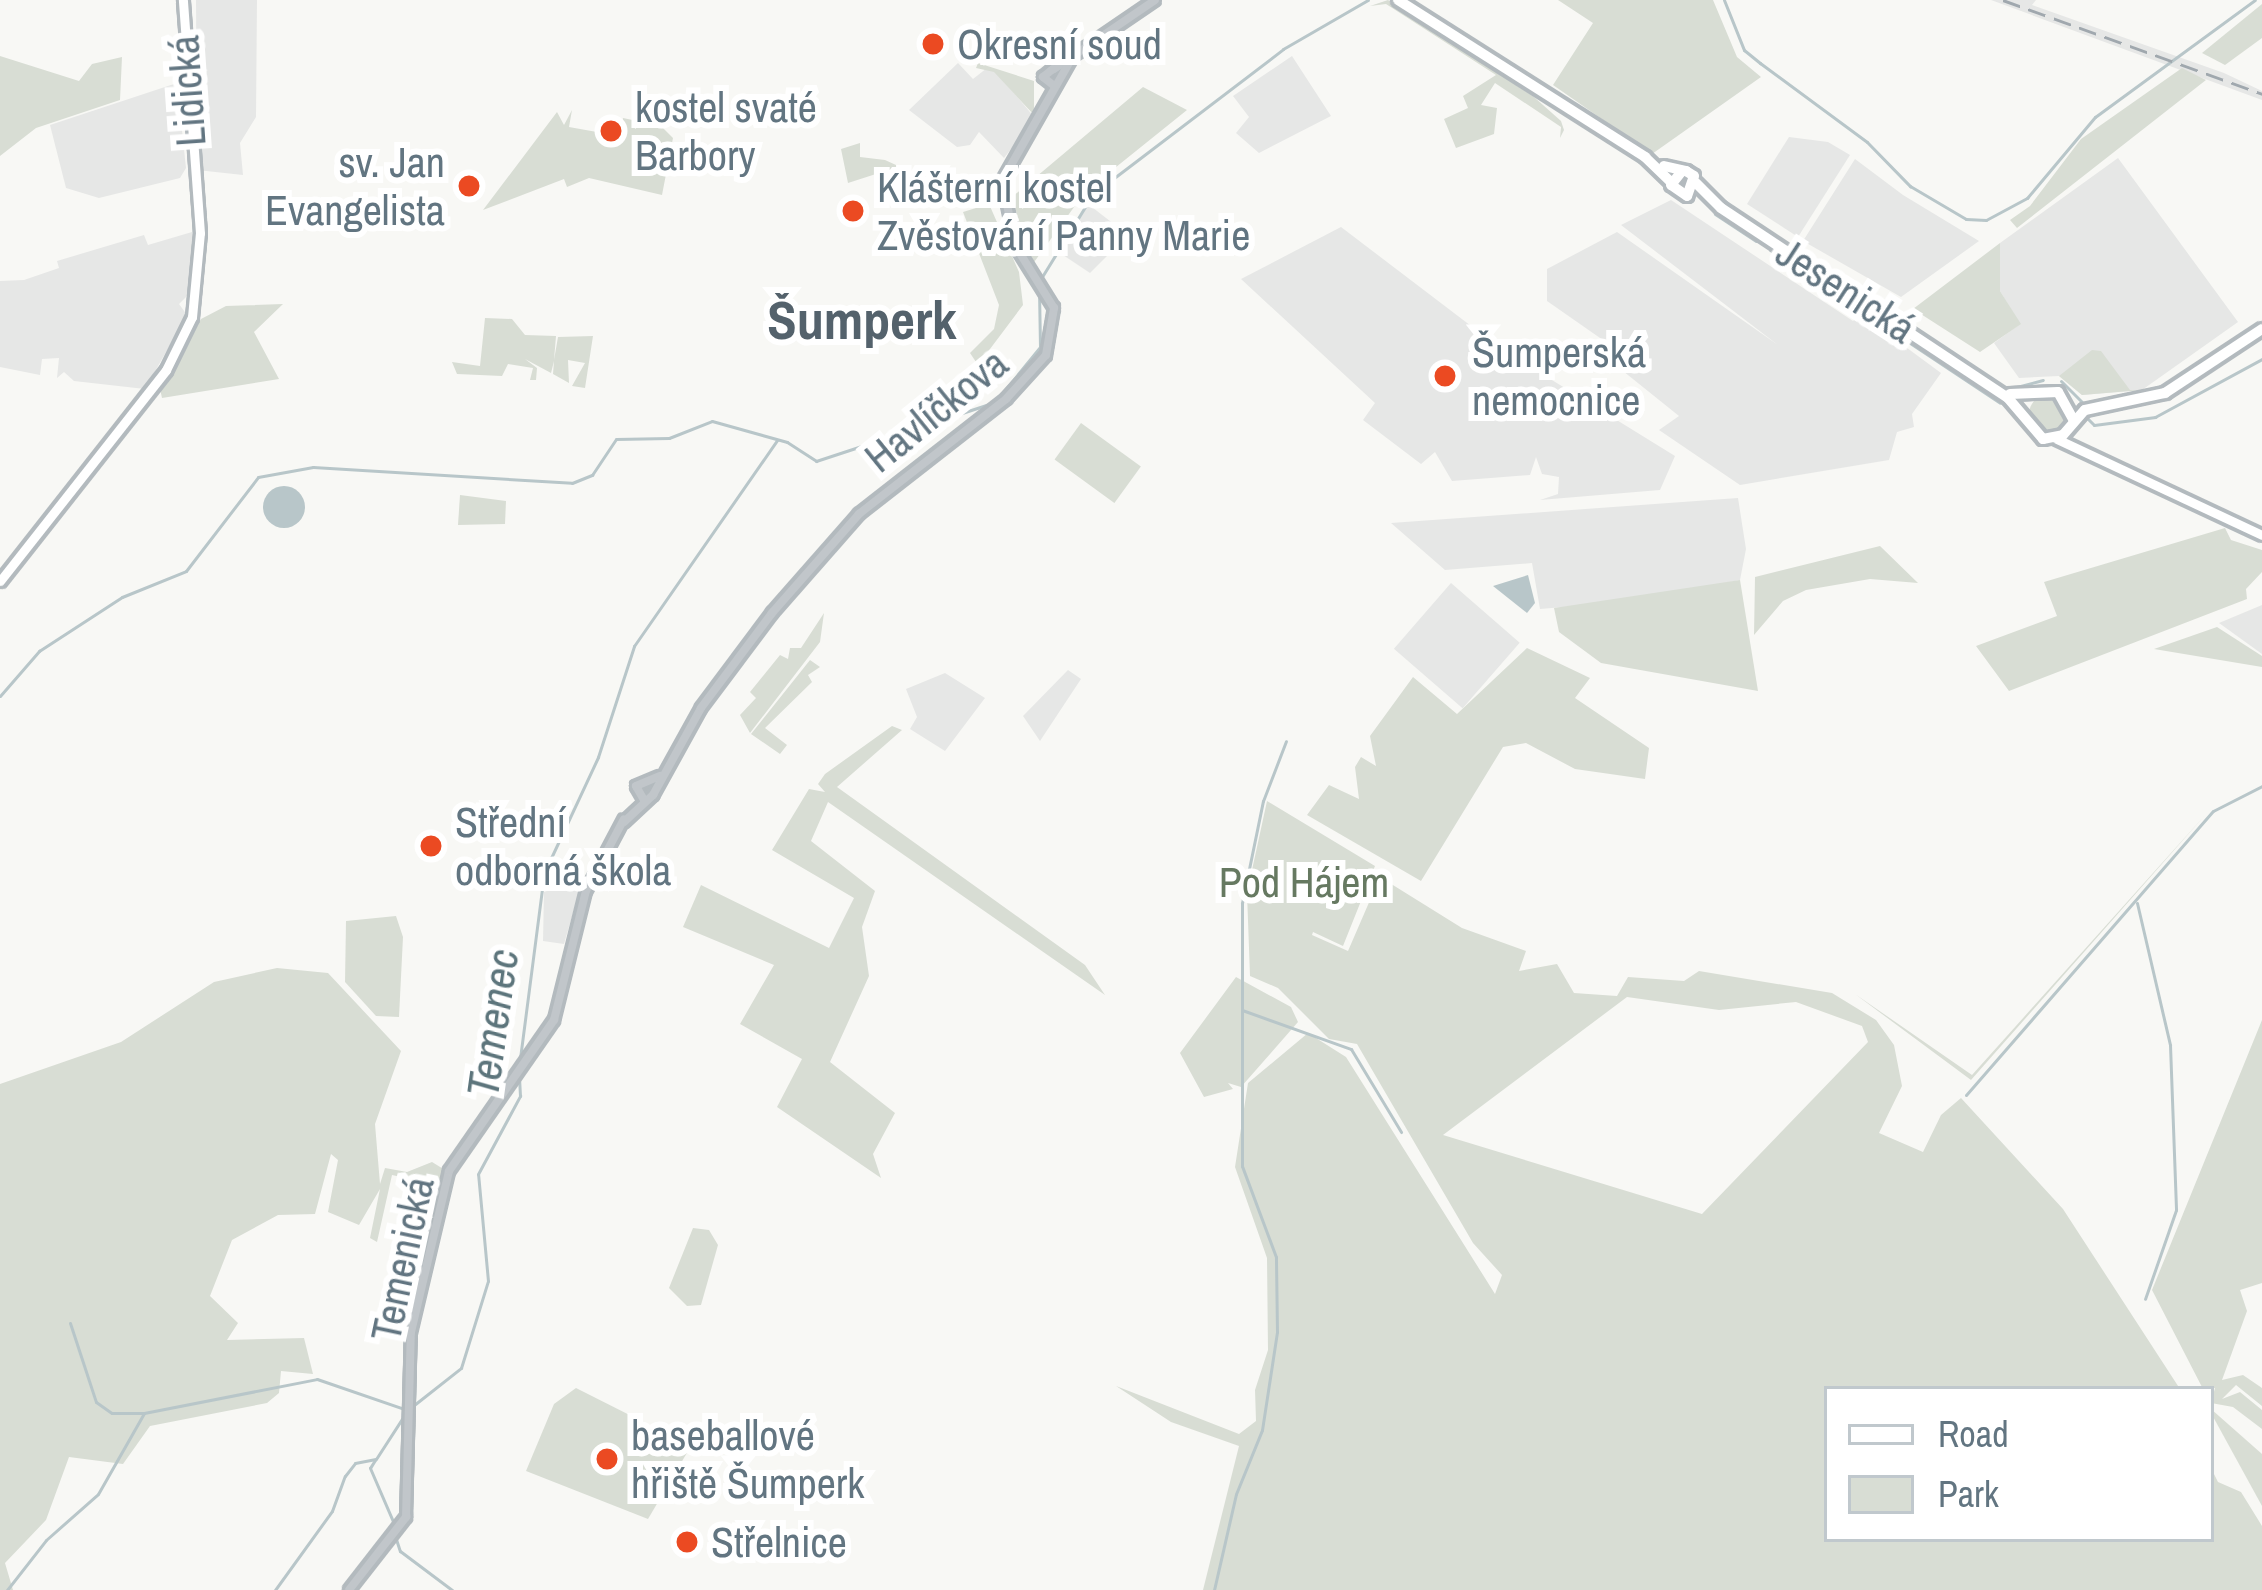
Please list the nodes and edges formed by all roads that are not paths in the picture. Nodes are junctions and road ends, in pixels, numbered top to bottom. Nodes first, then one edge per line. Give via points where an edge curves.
1 (183, 0) edge
2 (1155, 0) edge
3 (1405, 3) edge
4 (1645, 157) junction
5 (1682, 171) junction
6 (1671, 182) junction
7 (1696, 183) junction
8 (1687, 196) junction
9 (1721, 208) junction
10 (2262, 329) edge
11 (1971, 372) junction
12 (2038, 393) junction
13 (2069, 400) junction
14 (2104, 407) junction
15 (2025, 419) junction
16 (2072, 423) junction
17 (2051, 439) junction
18 (871, 502) joint
19 (2212, 512) junction
20 (2262, 535) edge
21 (0, 581) edge
22 (652, 785) junction
23 (641, 799) junction
24 (349, 1590) edge

1 - 21 main road, Lidická via 201,265 195,305 166,370
2 - 18 street, Havlíčkova via 1056,71 1004,175 1016,247 1051,299 1056,328 1041,362
3 - 4 main road, Jesenická
4 - 5 main road, Jesenická
4 - 6 main road, Jesenická
5 - 6 main road
5 - 7 main road, Jesenická
6 - 8 main road, Jesenická
7 - 8 main road
7 - 9 main road, Jesenická
8 - 9 main road, Jesenická
9 - 11 main road, Jesenická
10 - 14 main road via 2157,397
11 - 12 main road, Jesenická via 2018,397
11 - 15 main road, Jesenická
12 - 13 main road
12 - 15 main road
13 - 14 main road
13 - 16 main road
14 - 16 main road
15 - 17 main road via 2034,435
16 - 17 main road
16 - 19 main road via 2078,439
17 - 19 main road via 2075,443
18 - 22 street, Temenická via 743,652
19 - 20 main road
22 - 23 street, Temenická
22 - 23 street, Temenická via 637,786
23 - 24 street, Temenická via 586,891 554,1021 449,1171 411,1332 406,1517

